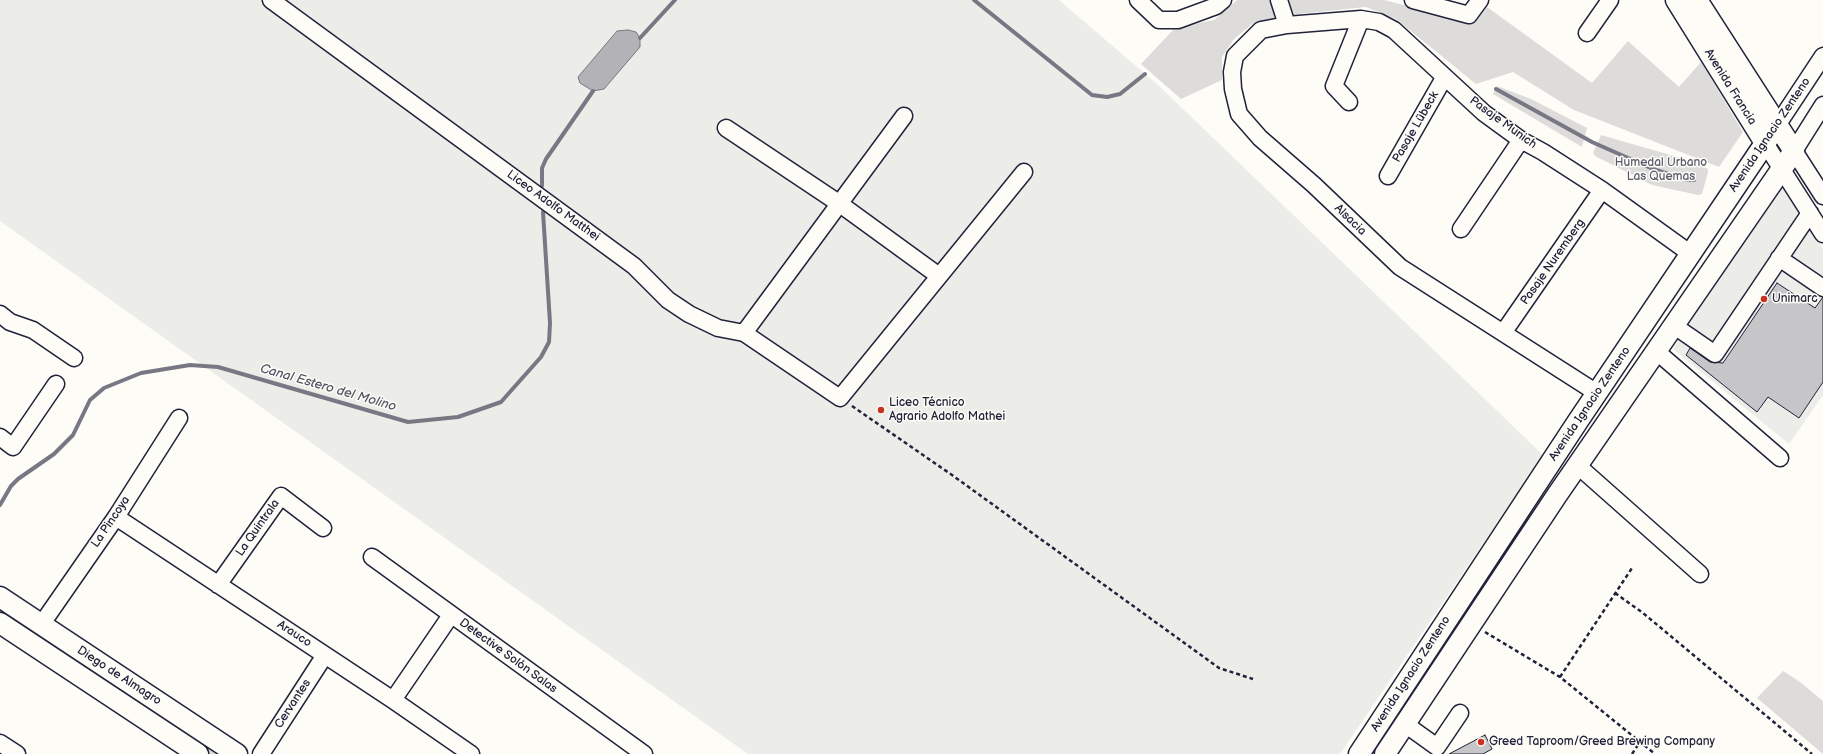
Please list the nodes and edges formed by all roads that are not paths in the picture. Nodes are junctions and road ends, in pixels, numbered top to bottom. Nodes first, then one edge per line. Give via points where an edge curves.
1 (271, 0) edge
2 (1138, 0) edge
3 (1223, 0) edge
4 (1279, 0) edge
5 (1412, 0) edge
6 (1480, 0) edge
7 (1610, 0) edge
8 (1676, 0) edge
9 (1697, 0) edge
10 (1360, 19) junction
11 (1287, 25) junction
12 (1587, 33) dead end
13 (1823, 56) edge
14 (1444, 78) junction
15 (1348, 102) dead end
16 (1823, 105) edge
17 (904, 116) dead end
18 (1778, 124) junction
19 (726, 128) dead end
20 (1521, 140) junction
21 (1765, 143) junction
22 (1794, 151) junction
23 (1781, 169) junction
24 (1024, 172) dead end
25 (1388, 176) dead end
26 (1602, 190) junction
27 (1823, 196) edge
28 (840, 204) junction
29 (1810, 213) junction
30 (1462, 229) dead end
31 (1823, 234) edge
32 (1690, 254) junction
33 (1779, 258) junction
34 (939, 276) junction
35 (1823, 288) edge
36 (0, 314) edge
37 (1673, 325) junction
38 (1503, 333) junction
39 (744, 334) junction
40 (1656, 351) junction
41 (74, 358) dead end
42 (56, 384) dead end
43 (1597, 394) junction
44 (179, 418) dead end
45 (0, 437) edge
46 (1561, 447) junction
47 (1780, 458) dead end
48 (1577, 465) junction
49 (116, 517) junction
50 (323, 528) dead end
51 (372, 557) dead end
52 (1700, 574) dead end
53 (218, 585) junction
54 (0, 597) edge
55 (451, 615) junction
56 (0, 622) edge
57 (41, 625) junction
58 (325, 655) junction
59 (393, 700) junction
60 (1460, 713) dead end
61 (1405, 724) junction
62 (0, 743) edge
63 (17, 754) edge
64 (198, 754) edge
65 (237, 754) edge
66 (261, 754) edge
67 (471, 754) edge
68 (644, 754) edge
69 (1359, 754) edge
70 (1385, 754) edge

1 - 39 street, Liceo Adolfo Matthei via 634,266 668,300 718,328
2 - 3 street via 1159,20 1178,20 1216,6
4 - 11 street
5 - 6 street via 1469,15
7 - 12 street
8 - 21 main road, Avenida Francia
9 - 18 main road, Avenida Francia
10 - 11 street, Pasaje Munich
10 - 14 street, Pasaje Munich via 1379,22 1394,30
10 - 15 street via 1334,86
11 - 38 street, Alsacia via 1261,30 1235,56 1232,72 1233,89 1240,114 1260,138 1314,185 1400,267
13 - 18 street, Avenida Ignacio Zenteno
14 - 20 street, Pasaje Munich via 1484,113
14 - 25 street, Pasaje Lübeck
16 - 22 street, Avenida Ignacio Zenteno
17 - 28 street
18 - 21 main road, Avenida Ignacio Zenteno
18 - 22 main road, Avenida Francia
19 - 28 street
20 - 26 street, Pasaje Munich
20 - 30 street
21 - 23 street, Avenida Francia
21 - 32 main road, Avenida Ignacio Zenteno
22 - 23 main road, Avenida Ignacio Zenteno
22 - 27 street, Avenida Francia
23 - 29 street, Avenida Francia
23 - 37 main road, Avenida Ignacio Zenteno
24 - 34 street
26 - 32 street, Pasaje Munich
26 - 38 street, Pasaje Nuremberg
28 - 34 street
28 - 39 street
29 - 31 street, Avenida Francia
29 - 33 street
32 - 43 main road, Avenida Ignacio Zenteno
33 - 35 street
33 - 37 street via 1715,354
34 - 39 street, Liceo Adolfo Matthei via 840,398
36 - 41 street via 10,322 33,330
37 - 40 main road, Avenida Ignacio Zenteno
38 - 43 street, Alsacia
40 - 47 street
40 - 48 main road, Avenida Ignacio Zenteno
42 - 45 street via 13,447
43 - 46 main road, Avenida Ignacio Zenteno
44 - 49 street, La Pincoya
46 - 48 main road
46 - 69 main road, Avenida Ignacio Zenteno
48 - 52 street
48 - 61 main road, Avenida Ignacio Zenteno
49 - 53 street, Arauco
49 - 57 street, La Pincoya
50 - 53 street, La Quintrala via 281,496
51 - 55 street, Detective Solón Salas
53 - 58 street, Arauco
54 - 57 main road, Diego de Almagro
55 - 59 street
55 - 68 street, Detective Solón Salas
56 - 64 main road, Diego de Almagro
57 - 65 main road, Diego de Almagro
58 - 59 street, Arauco
58 - 66 street, Cervantes
59 - 67 street, Arauco
60 - 61 street via 1437,747
61 - 70 main road, Avenida Ignacio Zenteno
62 - 63 street

